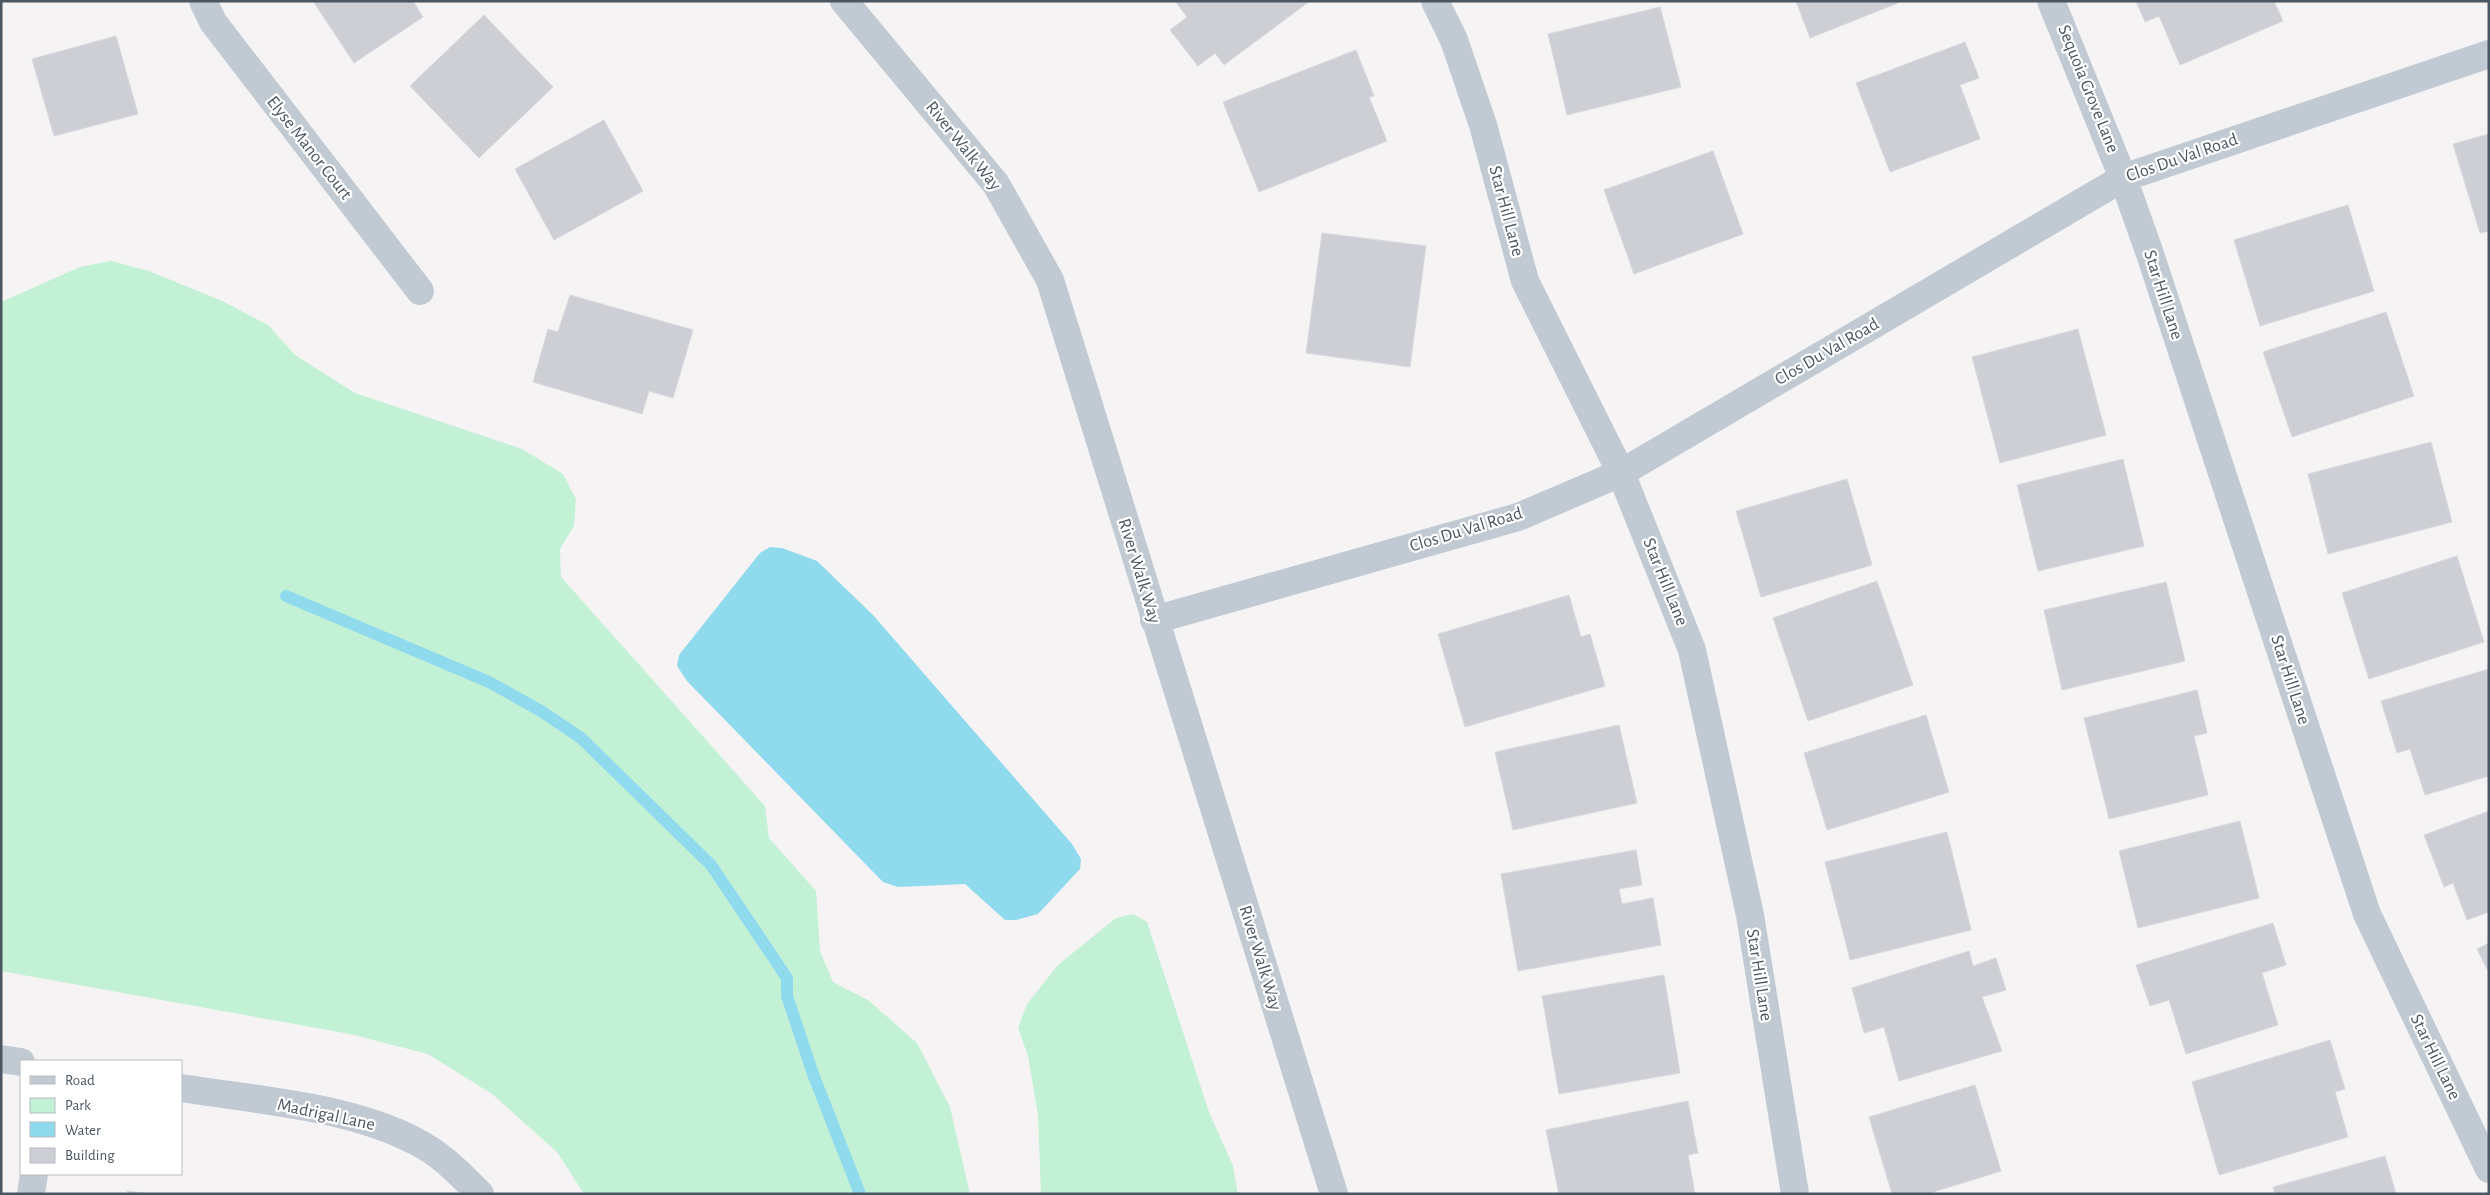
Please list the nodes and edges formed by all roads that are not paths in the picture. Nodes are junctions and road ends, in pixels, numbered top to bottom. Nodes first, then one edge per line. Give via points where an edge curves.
1 (203, 1) edge
2 (844, 1) edge
3 (1434, 1) edge
4 (2051, 1) edge
5 (2489, 54) edge
6 (2123, 178) junction
7 (420, 291) dead end
8 (1621, 473) junction
9 (1154, 620) junction
10 (1, 1059) edge
11 (20, 1062) edge
12 (182, 1088) edge
13 (2489, 1169) edge
14 (34, 1175) edge
15 (31, 1194) edge
16 (480, 1194) edge
17 (1334, 1194) edge
18 (1795, 1194) edge

1 - 7 street, Elyse Manor Court via 213,22
2 - 9 street, River Walk Way via 996,184 1050,280
3 - 8 street, Star Hill Lane via 1454,40 1484,125 1526,282
4 - 6 street, Sequoia Grove Lane
5 - 6 street, Clos Du Val Road
6 - 8 street, Clos Du Val Road
6 - 13 street, Star Hill Lane via 2367,914
8 - 9 street, Clos Du Val Road via 1518,517
8 - 18 street, Star Hill Lane via 1692,650 1750,915
9 - 17 street, River Walk Way
10 - 11 street
12 - 16 street, Madrigal Lane via 334,1113 378,1125 416,1141 454,1168
14 - 15 street

